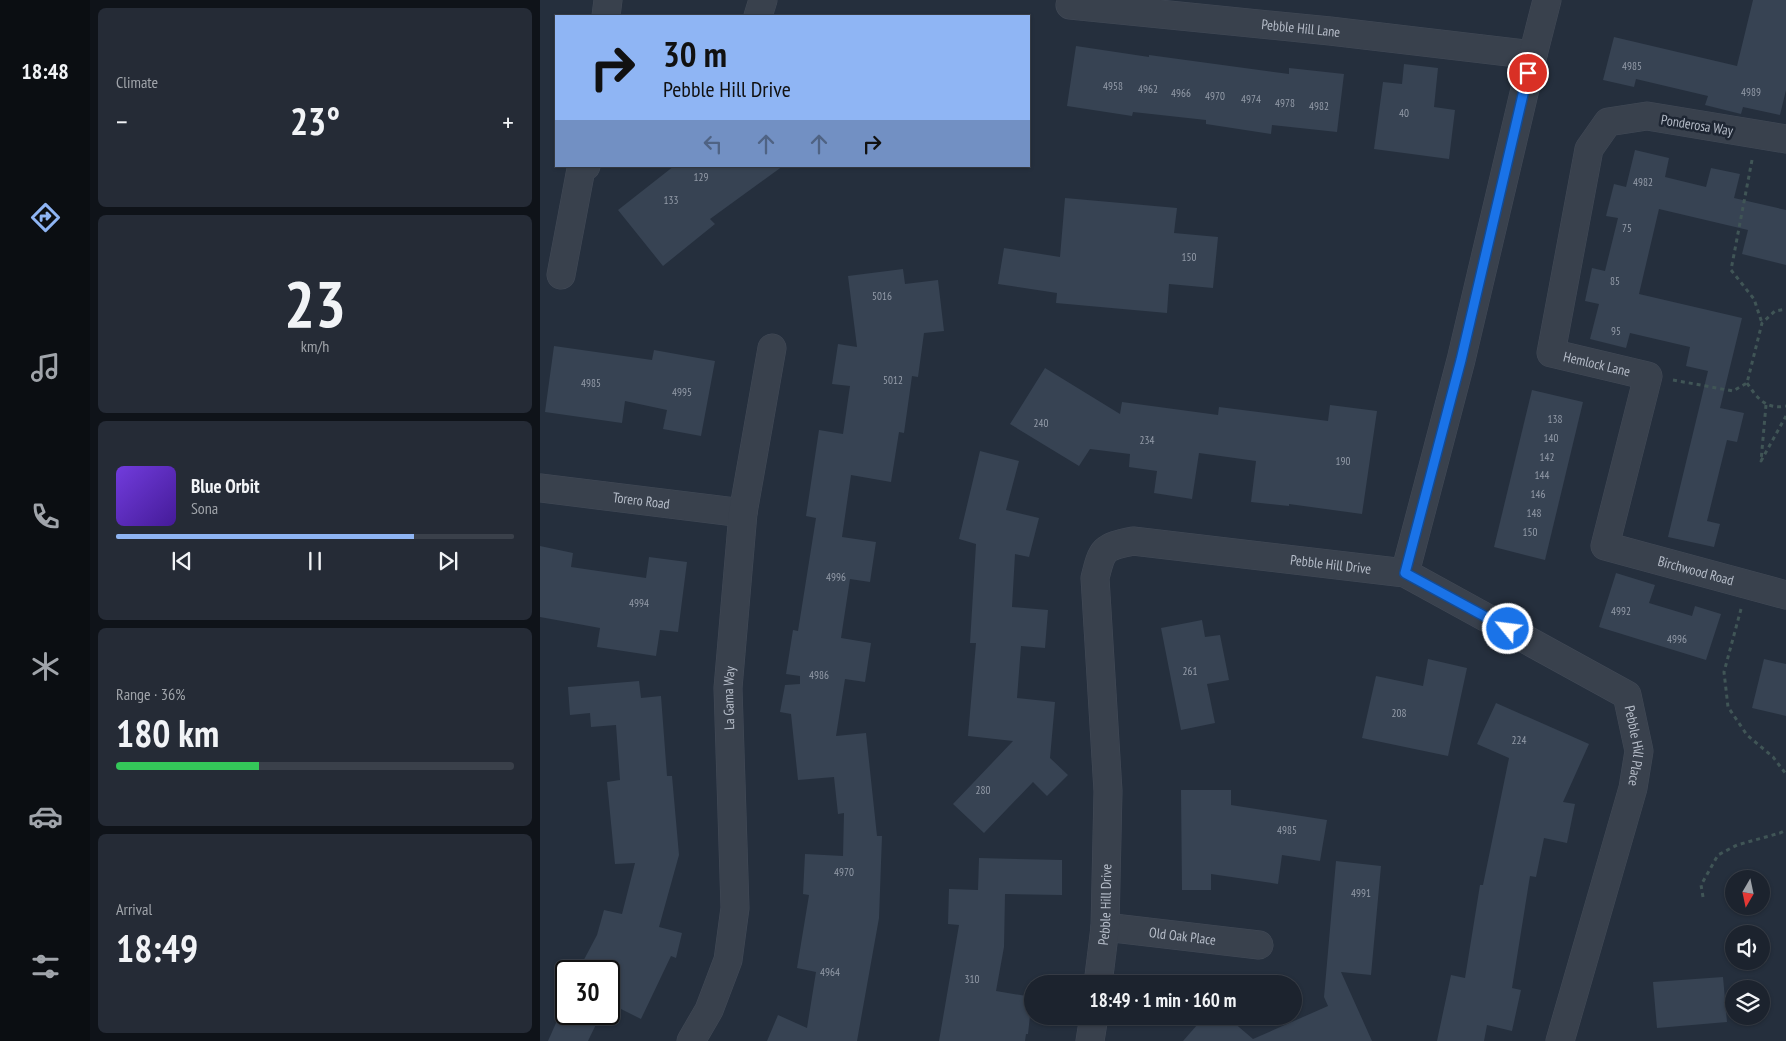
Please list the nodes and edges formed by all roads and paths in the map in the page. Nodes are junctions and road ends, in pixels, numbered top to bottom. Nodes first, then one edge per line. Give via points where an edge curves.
1 (608, 0) edge
2 (764, 0) edge
3 (1547, 0) edge
4 (1070, 5) dead end
5 (606, 15) edge
6 (758, 15) edge
7 (1532, 55) junction
8 (1608, 122) joint
9 (1757, 135) junction
10 (1786, 139) edge
11 (583, 167) edge
12 (561, 275) dead end
13 (1786, 309) edge
14 (1762, 323) junction
15 (772, 348) dead end
16 (1648, 376) junction
17 (1747, 382) junction
18 (1766, 405) junction
19 (1786, 406) edge
20 (1786, 416) edge
21 (540, 488) edge
22 (743, 513) junction
23 (1605, 546) joint
24 (1405, 573) junction
25 (1747, 585) junction
26 (1786, 595) edge
27 (1786, 774) edge
28 (1786, 830) edge
29 (1703, 897) dead end
30 (1105, 927) junction
31 (1259, 945) dead end
32 (1099, 975) edge
33 (1093, 1025) edge
34 (691, 1041) edge
35 (1090, 1041) edge
36 (1560, 1041) edge

1 - 5 street
2 - 6 street
3 - 7 street
4 - 7 street, Pebble Hill Lane
7 - 24 street via 1461,360
8 - 9 street, Ponderosa Way via 1647,116
8 - 16 street, Hemlock Lane via 1589,149 1551,353
9 - 10 street, Ponderosa Way
9 - 14 path via 1731,270 1754,299
11 - 12 street
13 - 14 path via 1775,311
14 - 17 path
15 - 22 street, La Gama Way
16 - 17 path via 1732,391
16 - 23 street, Hemlock Lane
17 - 18 path via 1756,397
18 - 19 path
18 - 20 path via 1762,461
21 - 22 street, Torero Road
22 - 34 street, La Gama Way via 728,688 735,908 728,960 709,1010
23 - 25 street, Birchwood Road
24 - 30 street, Pebble Hill Drive via 1104,536 1095,578 1108,791
24 - 36 street, Pebble Hill Place via 1627,695 1639,751 1633,788
25 - 26 street, Birchwood Road
25 - 27 path via 1724,672 1728,707 1747,735 1773,757
28 - 29 path via 1737,845 1718,855 1701,885
30 - 31 street, Old Oak Place
30 - 32 street, Pebble Hill Drive
33 - 35 street

